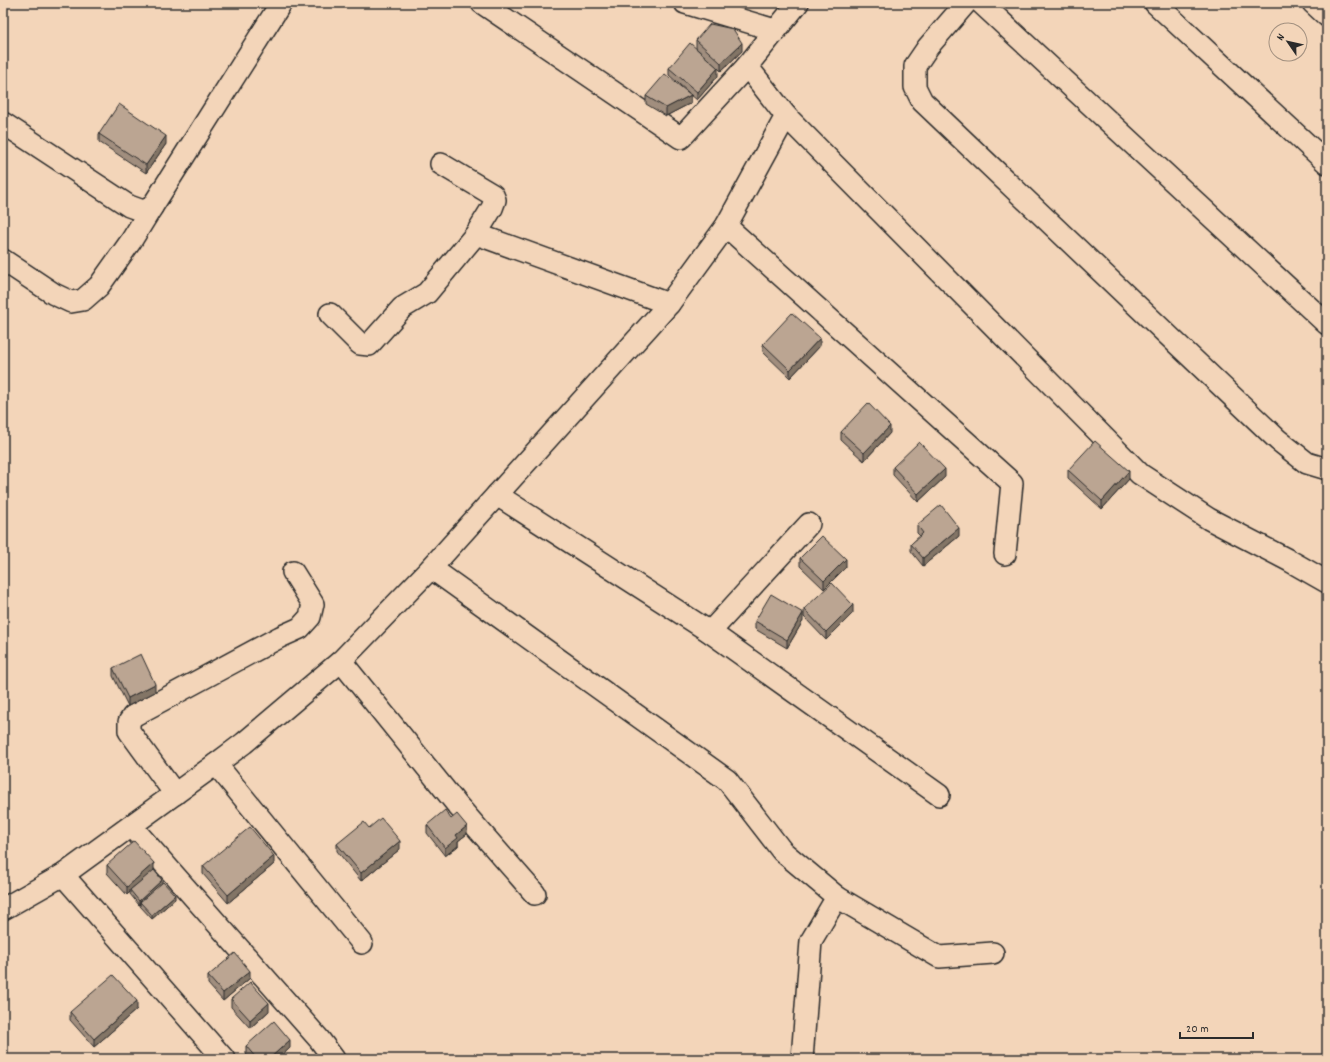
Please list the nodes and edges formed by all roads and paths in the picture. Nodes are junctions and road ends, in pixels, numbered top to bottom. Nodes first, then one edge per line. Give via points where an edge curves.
1 (281, 3) edge
2 (482, 3) edge
3 (685, 3) edge
4 (798, 3) edge
5 (966, 3) edge
6 (981, 3) edge
7 (1155, 3) edge
8 (1313, 3) edge
9 (1327, 16) edge
10 (775, 30) junction
11 (747, 66) junction
12 (786, 116) junction
13 (3, 123) edge
14 (1327, 163) edge
15 (441, 164) dead end
16 (152, 207) junction
17 (726, 226) junction
18 (476, 234) junction
19 (3, 260) edge
20 (669, 304) junction
21 (330, 314) dead end
22 (1327, 324) edge
23 (1327, 468) edge
24 (497, 494) junction
25 (809, 524) dead end
26 (1005, 554) dead end
27 (431, 568) junction
28 (293, 572) dead end
29 (1327, 582) edge
30 (710, 632) junction
31 (341, 661) junction
32 (216, 764) junction
33 (175, 794) junction
34 (939, 794) dead end
35 (131, 826) junction
36 (63, 874) junction
37 (535, 894) dead end
38 (837, 897) junction
39 (3, 909) edge
40 (362, 943) dead end
41 (993, 953) dead end
42 (224, 1059) edge
43 (334, 1059) edge
44 (802, 1059) edge

1 - 16 street
2 - 11 street via 682,138
3 - 10 street
4 - 10 street
5 - 23 street via 915,66 915,86 922,101 1278,440 1307,463
6 - 22 street
7 - 14 street
8 - 9 street
10 - 11 street
11 - 12 street
12 - 17 street
12 - 29 street via 1140,474 1209,519
13 - 16 street via 129,206 143,211
15 - 18 street via 493,195 495,200 492,208
16 - 19 street via 99,286 83,300 71,302 54,294
17 - 20 street
17 - 26 street via 1012,483
18 - 20 street
18 - 21 street via 427,293 402,308 369,345 360,344
20 - 24 street
24 - 27 street
24 - 30 street
25 - 30 street
27 - 31 street
27 - 38 street via 727,780 782,851
28 - 33 street via 313,604 310,617 300,628 133,716 129,722 129,731
30 - 34 street
31 - 32 street
31 - 37 street via 458,806
32 - 33 street
32 - 40 street
33 - 35 street
35 - 36 street
35 - 43 street via 320,1039
36 - 39 street
36 - 42 street
38 - 41 street via 939,957
38 - 44 street via 811,941

